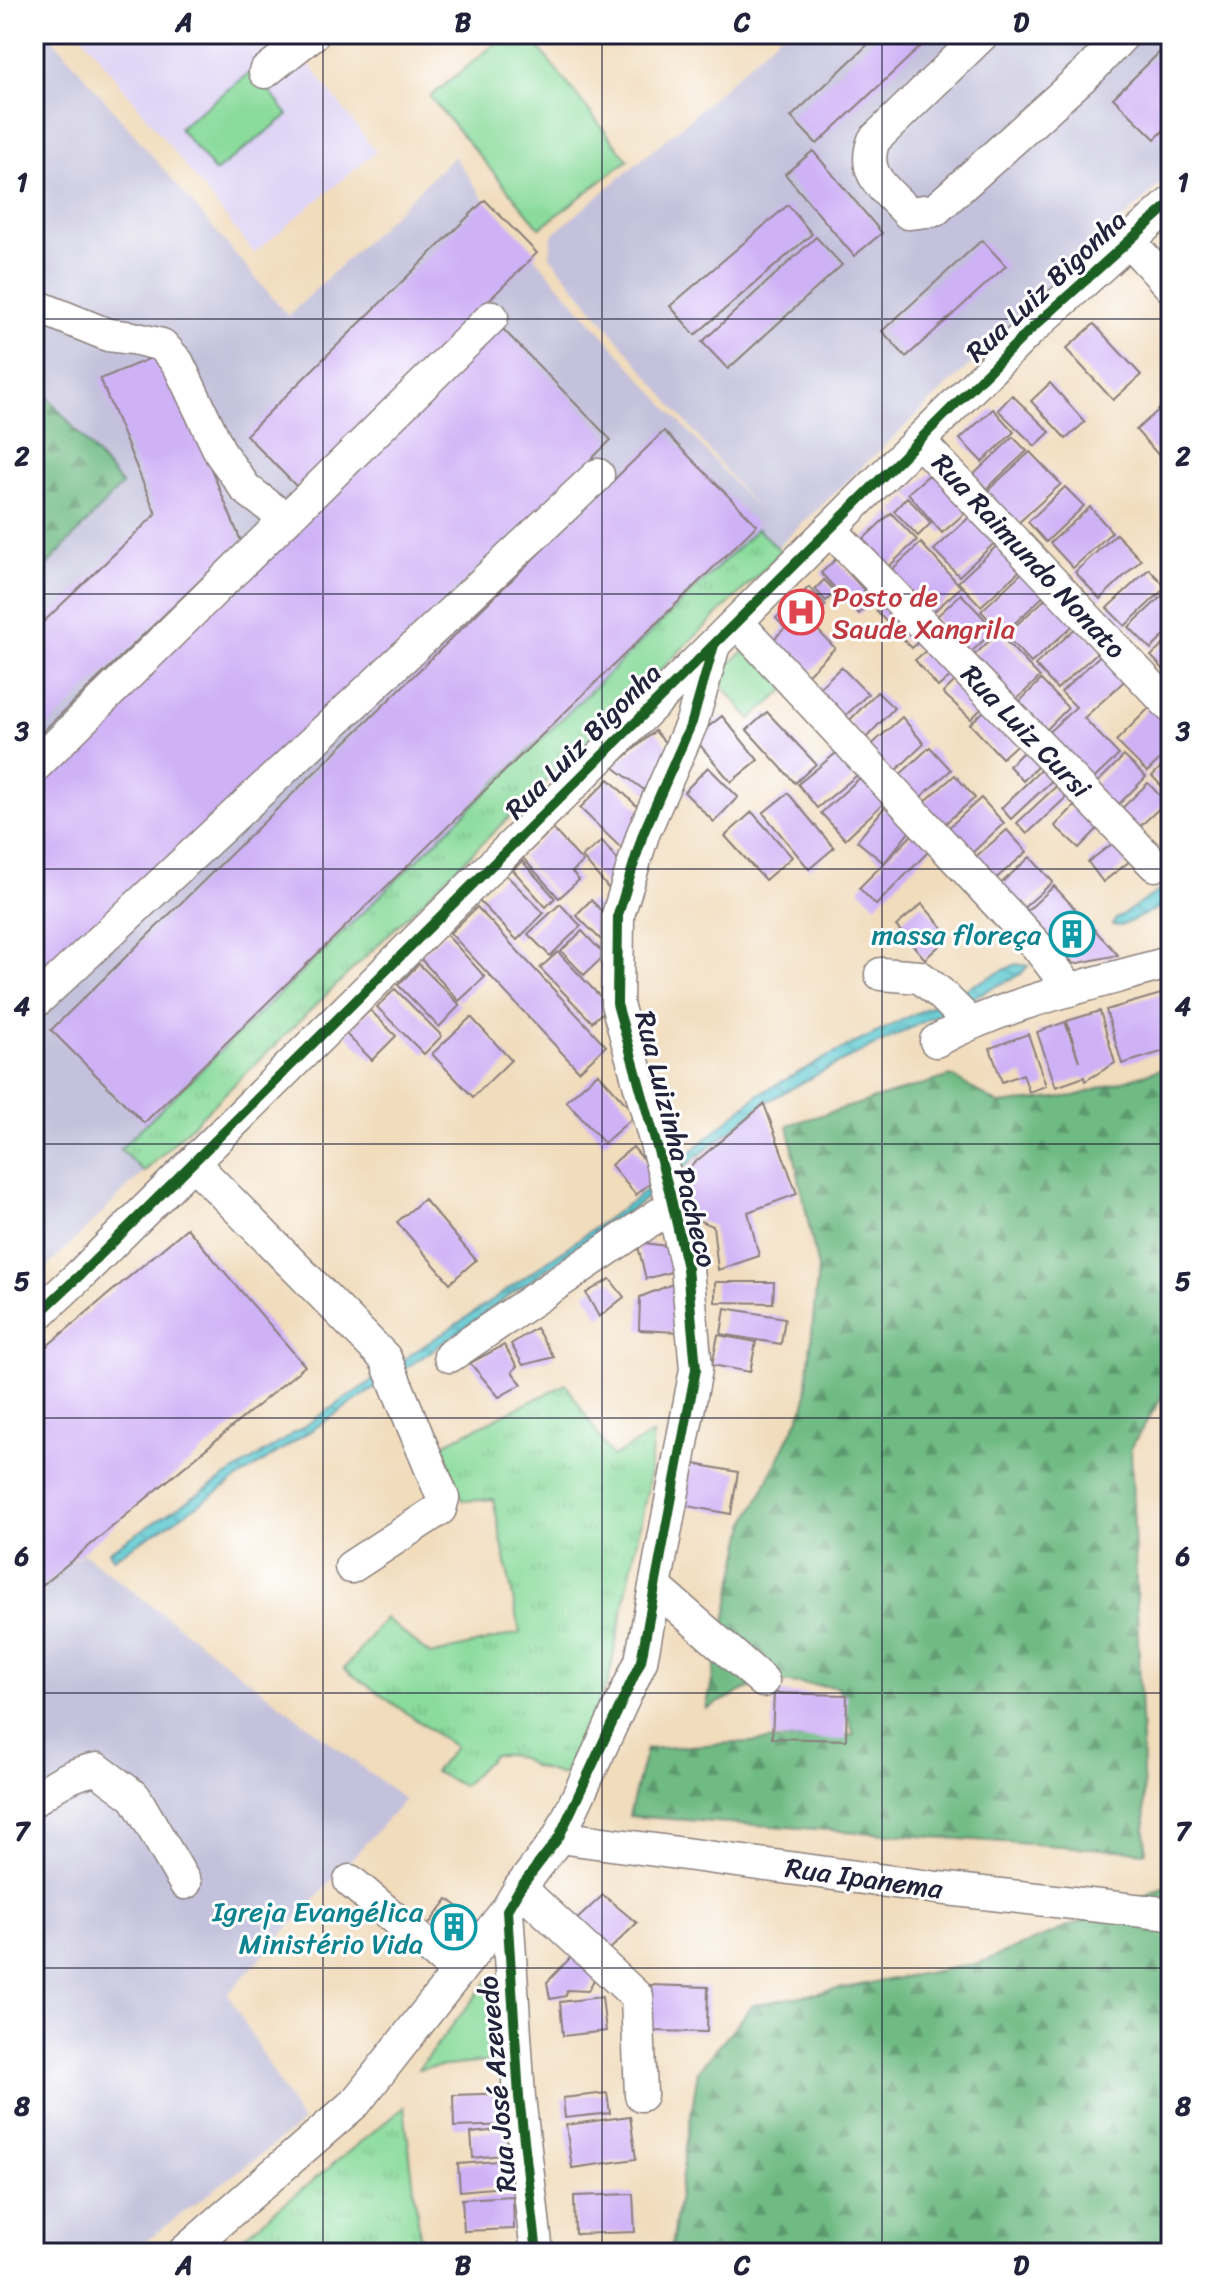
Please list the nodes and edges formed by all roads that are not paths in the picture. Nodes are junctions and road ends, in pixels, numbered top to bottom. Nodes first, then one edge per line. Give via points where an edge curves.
1 (313, 34) edge
2 (983, 34) edge
3 (1124, 34) edge
4 (265, 72) dead end
5 (1171, 203) edge
6 (1129, 241) junction
7 (1171, 287) edge
8 (34, 305) edge
9 (492, 317) dead end
10 (919, 441) junction
11 (598, 475) dead end
12 (286, 519) junction
13 (830, 529) junction
14 (737, 622) junction
15 (714, 645) junction
16 (1171, 707) edge
17 (34, 767) edge
18 (1155, 865) dead end
19 (1171, 962) edge
20 (881, 974) dead end
21 (1070, 989) junction
22 (34, 1003) edge
23 (957, 1010) junction
24 (936, 1041) dead end
25 (200, 1155) junction
26 (673, 1205) junction
27 (34, 1318) edge
28 (450, 1356) dead end
29 (351, 1567) dead end
30 (655, 1587) junction
31 (763, 1681) dead end
32 (34, 1800) edge
33 (559, 1837) junction
34 (350, 1881) dead end
35 (185, 1883) dead end
36 (513, 1899) junction
37 (1171, 1914) edge
38 (458, 1972) junction
39 (641, 2095) dead end
40 (183, 2253) edge
41 (537, 2253) edge

1 - 4 street
2 - 3 street via 874,140 868,155 873,176 908,213 935,210
5 - 6 street, Rua Luiz Bigonha
6 - 7 street
6 - 10 street, Rua Luiz Bigonha
8 - 12 street via 108,335 162,345 178,363 221,454 246,489
9 - 12 street
10 - 13 street, Rua Luiz Bigonha
10 - 16 street, Rua Raimundo Nonato
11 - 22 street
12 - 17 street
13 - 14 street, Rua Luiz Bigonha
13 - 18 street, Rua Luiz Cursi
14 - 15 street, Rua Luiz Bigonha
14 - 21 street via 1037,946
15 - 25 street, Rua Luiz Bigonha
15 - 26 street, Rua Luizinha Pacheco via 692,722 643,834 618,915 617,1004
19 - 21 street
20 - 23 street via 920,977
21 - 23 street
23 - 24 street
25 - 27 street, Rua Luiz Bigonha
25 - 29 street via 195,1165 385,1358 443,1498 440,1509
26 - 28 street
26 - 30 street, Rua Luizinha Pacheco via 687,1268 696,1369
30 - 31 street
30 - 33 street, Rua Luizinha Pacheco via 641,1661
32 - 35 street via 55,1784 97,1769 135,1797
33 - 36 street, Rua Luizinha Pacheco
33 - 37 street, Rua Ipanema
34 - 38 street
36 - 38 street, Rua Luizinha Pacheco
36 - 39 street via 637,1997
36 - 41 street, Rua José Azevedo via 519,2097
38 - 40 street, Rua Luizinha Pacheco via 356,2102

